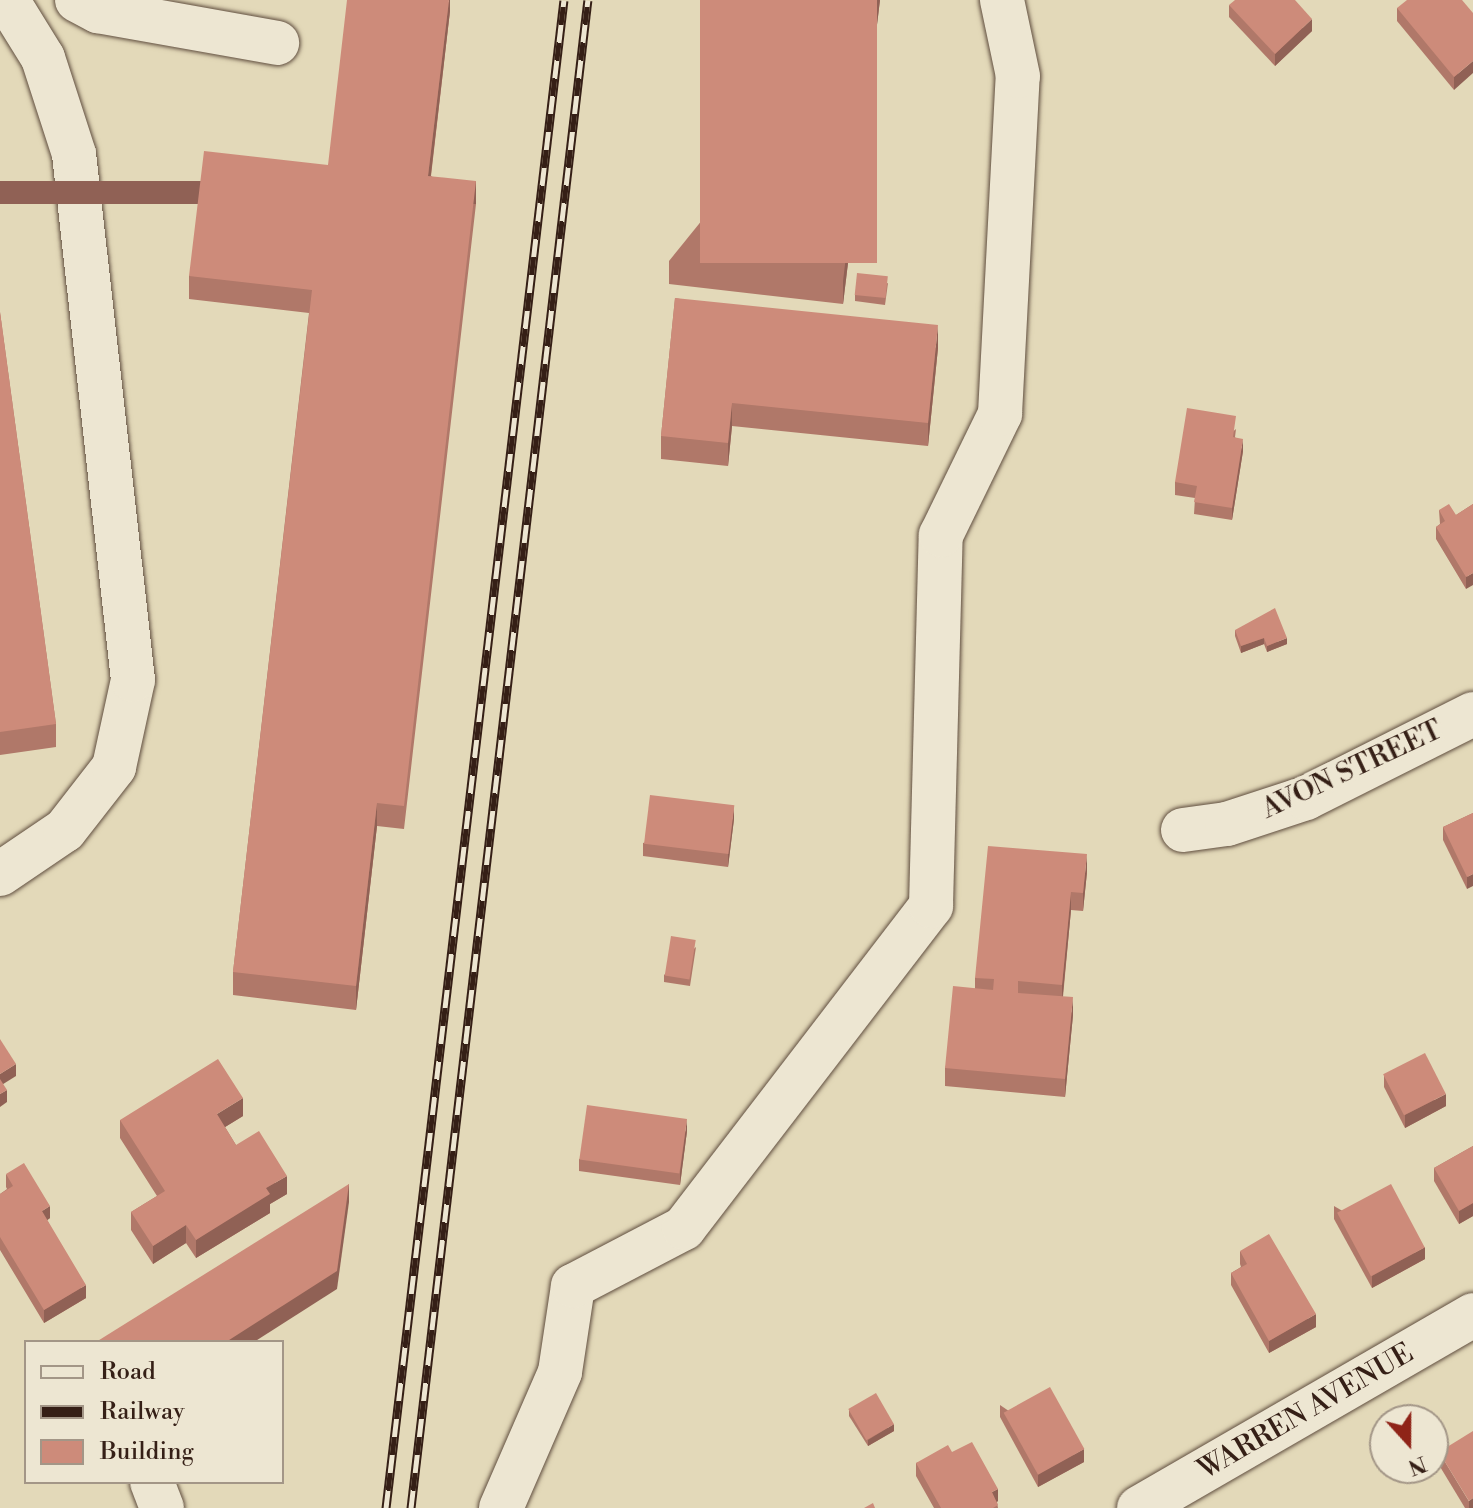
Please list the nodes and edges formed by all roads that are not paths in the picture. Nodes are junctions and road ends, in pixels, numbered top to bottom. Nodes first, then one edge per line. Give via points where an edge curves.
1 (7, 0) edge
2 (77, 0) edge
3 (1002, 0) edge
4 (277, 43) dead end
5 (1473, 714) edge
6 (1183, 830) dead end
7 (0, 874) edge
8 (1473, 1315) edge
9 (153, 1484) edge
10 (162, 1508) edge
11 (501, 1508) edge
12 (1139, 1508) edge

1 - 7 street via 43,58 74,154 133,680 114,767 65,830
2 - 4 street via 98,11
3 - 11 street via 1018,76 1000,414 941,535 931,906 684,1228 573,1286 560,1372
5 - 6 street, AVON STREET via 1306,798 1227,824
8 - 12 street, WARREN AVENUE
9 - 10 street

